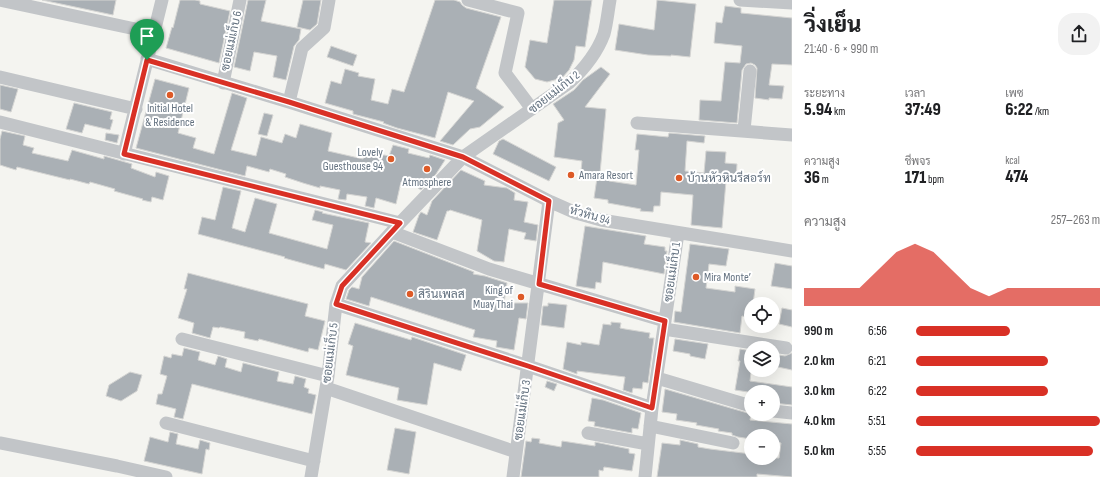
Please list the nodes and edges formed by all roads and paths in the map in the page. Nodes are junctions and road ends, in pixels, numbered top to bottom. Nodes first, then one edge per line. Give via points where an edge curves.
1 (0, 0) edge
2 (162, 0) edge
3 (240, 0) edge
4 (328, 0) edge
5 (468, 0) edge
6 (610, 0) edge
7 (740, 0) edge
8 (792, 3) edge
9 (154, 32) junction
10 (147, 60) junction
11 (750, 71) dead end
12 (0, 77) edge
13 (223, 83) junction
14 (289, 102) junction
15 (136, 109) junction
16 (532, 109) junction
17 (0, 122) edge
18 (637, 123) dead end
19 (744, 130) junction
20 (792, 135) edge
21 (124, 154) junction
22 (463, 157) junction
23 (549, 201) junction
24 (396, 227) junction
25 (678, 233) junction
26 (792, 251) edge
27 (539, 284) junction
28 (336, 304) junction
29 (665, 325) junction
30 (182, 339) dead end
31 (786, 348) dead end
32 (528, 366) junction
33 (657, 378) junction
34 (327, 382) junction
35 (744, 404) edge
36 (652, 408) junction
37 (780, 412) edge
38 (792, 413) edge
39 (166, 423) dead end
40 (650, 426) junction
41 (588, 433) dead end
42 (733, 442) dead end
43 (0, 443) edge
44 (648, 444) junction
45 (516, 452) junction
46 (314, 461) junction
47 (166, 477) edge
48 (311, 477) edge
49 (514, 477) edge
50 (645, 477) edge

1 - 9 street
2 - 9 street
3 - 13 street, ซอยแม่เก็บ 6
4 - 14 street via 324,28 302,48
5 - 16 street via 518,13 505,73
6 - 16 street, ซอยแม่เก็บ 2 via 604,35 582,72
7 - 8 street
9 - 10 street
10 - 13 street, หัวหิน 94
10 - 15 street
11 - 19 street
12 - 15 street
13 - 14 street, หัวหิน 94
14 - 22 street, หัวหิน 94
15 - 21 street
16 - 22 street, ซอยแม่เก็บ 2
17 - 21 street
18 - 19 street
19 - 20 street
21 - 24 street
22 - 23 street, หัวหิน 94
22 - 24 street, ซอยแม่เก็บ 5
23 - 25 street, หัวหิน 94 via 576,213 601,220
23 - 27 street, ซอยแม่เก็บ 3
24 - 27 street via 489,269
24 - 28 street, ซอยแม่เก็บ 5 via 342,286
25 - 26 street, หัวหิน 94
25 - 29 street, ซอยแม่เก็บ 1
27 - 29 street
27 - 32 street, ซอยแม่เก็บ 3
28 - 32 street
28 - 34 street, ซอยแม่เก็บ 5
29 - 31 street
29 - 33 street, ซอยแม่เก็บ 1
30 - 34 street
32 - 36 street
32 - 45 street, ซอยแม่เก็บ 3
33 - 35 street
33 - 36 street, ซอยแม่เก็บ 1
34 - 45 street
34 - 46 street, ซอยแม่เก็บ 5
36 - 40 street, ซอยแม่เก็บ 1
37 - 38 street
39 - 46 street
40 - 42 street
40 - 44 street, ซอยแม่เก็บ 1
41 - 44 street
43 - 47 street
44 - 50 street, ซอยแม่เก็บ 1
45 - 49 street, ซอยแม่เก็บ 3
46 - 48 street, ซอยแม่เก็บ 5

